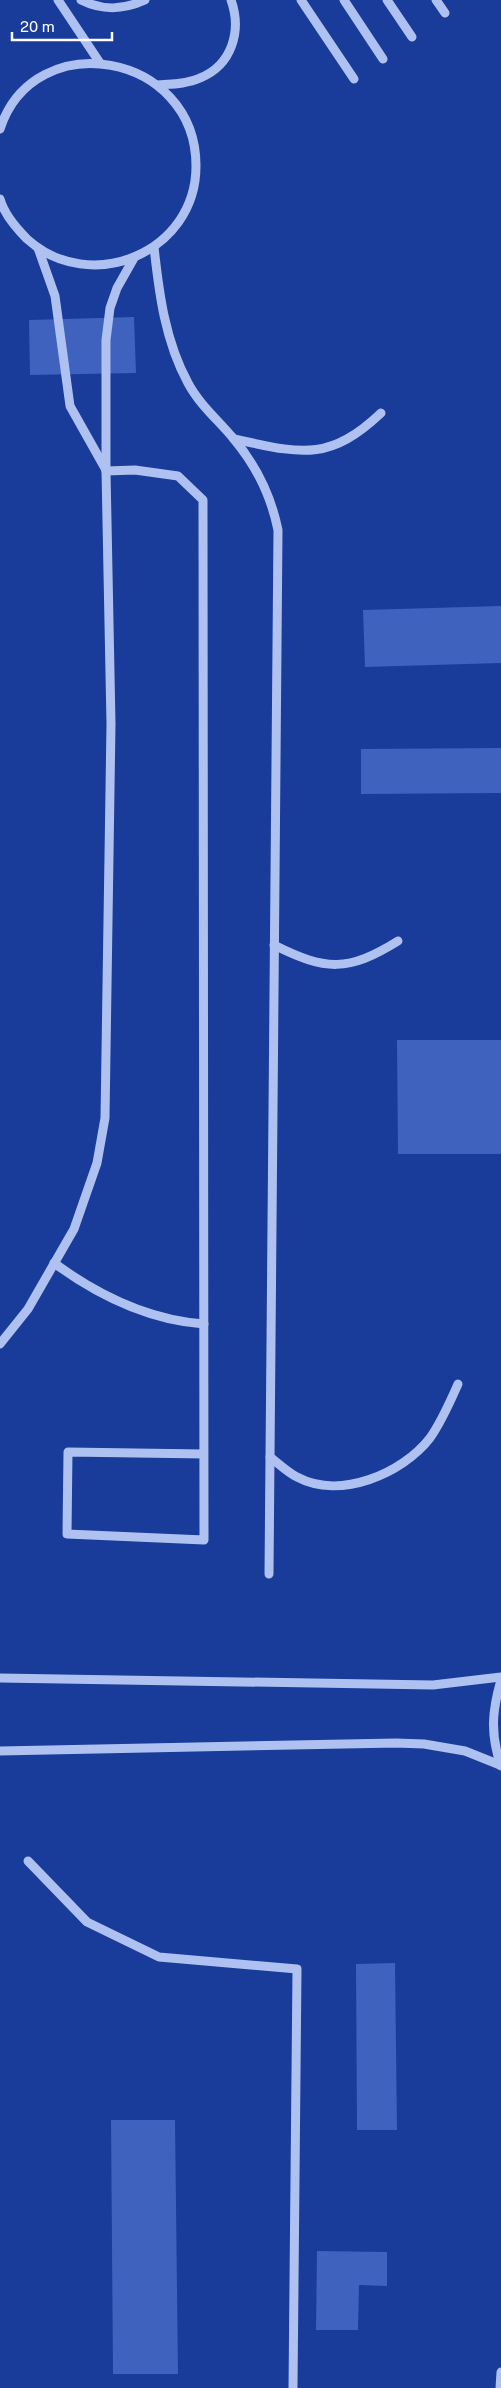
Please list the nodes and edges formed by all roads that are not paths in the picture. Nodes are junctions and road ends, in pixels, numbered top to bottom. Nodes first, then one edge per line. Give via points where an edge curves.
1 (58, 0) edge
2 (81, 0) edge
3 (145, 0) edge
4 (232, 0) edge
5 (300, 0) edge
6 (344, 0) edge
7 (387, 0) edge
8 (436, 0) edge
9 (445, 13) dead end
10 (412, 37) dead end
11 (384, 59) dead end
12 (100, 62) junction
13 (354, 79) dead end
14 (158, 85) junction
15 (0, 129) edge
16 (0, 199) edge
17 (154, 247) junction
18 (38, 248) junction
19 (134, 258) junction
20 (381, 413) dead end
21 (234, 439) junction
22 (106, 471) junction
23 (398, 941) dead end
24 (274, 945) junction
25 (54, 1263) junction
26 (204, 1324) junction
27 (0, 1344) edge
28 (458, 1384) dead end
29 (204, 1454) junction
30 (270, 1456) junction
31 (269, 1574) dead end
32 (0, 1678) edge
33 (501, 1678) edge
34 (0, 1751) edge
35 (501, 1765) edge
36 (28, 1861) dead end
37 (501, 2372) edge
38 (293, 2388) edge
39 (500, 2388) edge

1 - 12 street
2 - 3 street via 104,8 128,8
4 - 14 street via 237,34 217,68 201,78
5 - 13 street
6 - 11 street
7 - 10 street
8 - 9 street
12 - 14 street via 131,69
12 - 15 street via 71,65 43,76 20,94
14 - 17 street via 187,122 194,144 196,167 193,190 184,212
16 - 18 street via 16,229
17 - 19 street
17 - 21 street via 159,298 170,338 188,383 211,415
18 - 19 street via 61,260 86,266 111,265
18 - 22 street via 55,296 70,406
19 - 22 street via 110,308 106,340
20 - 21 street via 360,432 337,445 306,451
21 - 24 street via 260,476 274,510 278,530
22 - 25 street via 111,724 105,1118 96,1163 74,1229
22 - 26 street via 135,470 178,476 204,500
23 - 24 street via 353,964 332,966 298,957
24 - 30 street
25 - 26 street via 81,1283 117,1302 178,1322
25 - 27 street via 28,1309
26 - 29 street
28 - 30 street via 447,1410 429,1438 403,1463 375,1477 345,1486 318,1485 297,1477
29 - 29 street via 204,1540 67,1534 68,1452
30 - 31 street
32 - 33 street via 433,1685
33 - 35 street via 493,1706 493,1736
34 - 35 street via 396,1743 465,1751
36 - 38 street via 86,1922 159,1957 297,1969
37 - 39 street

